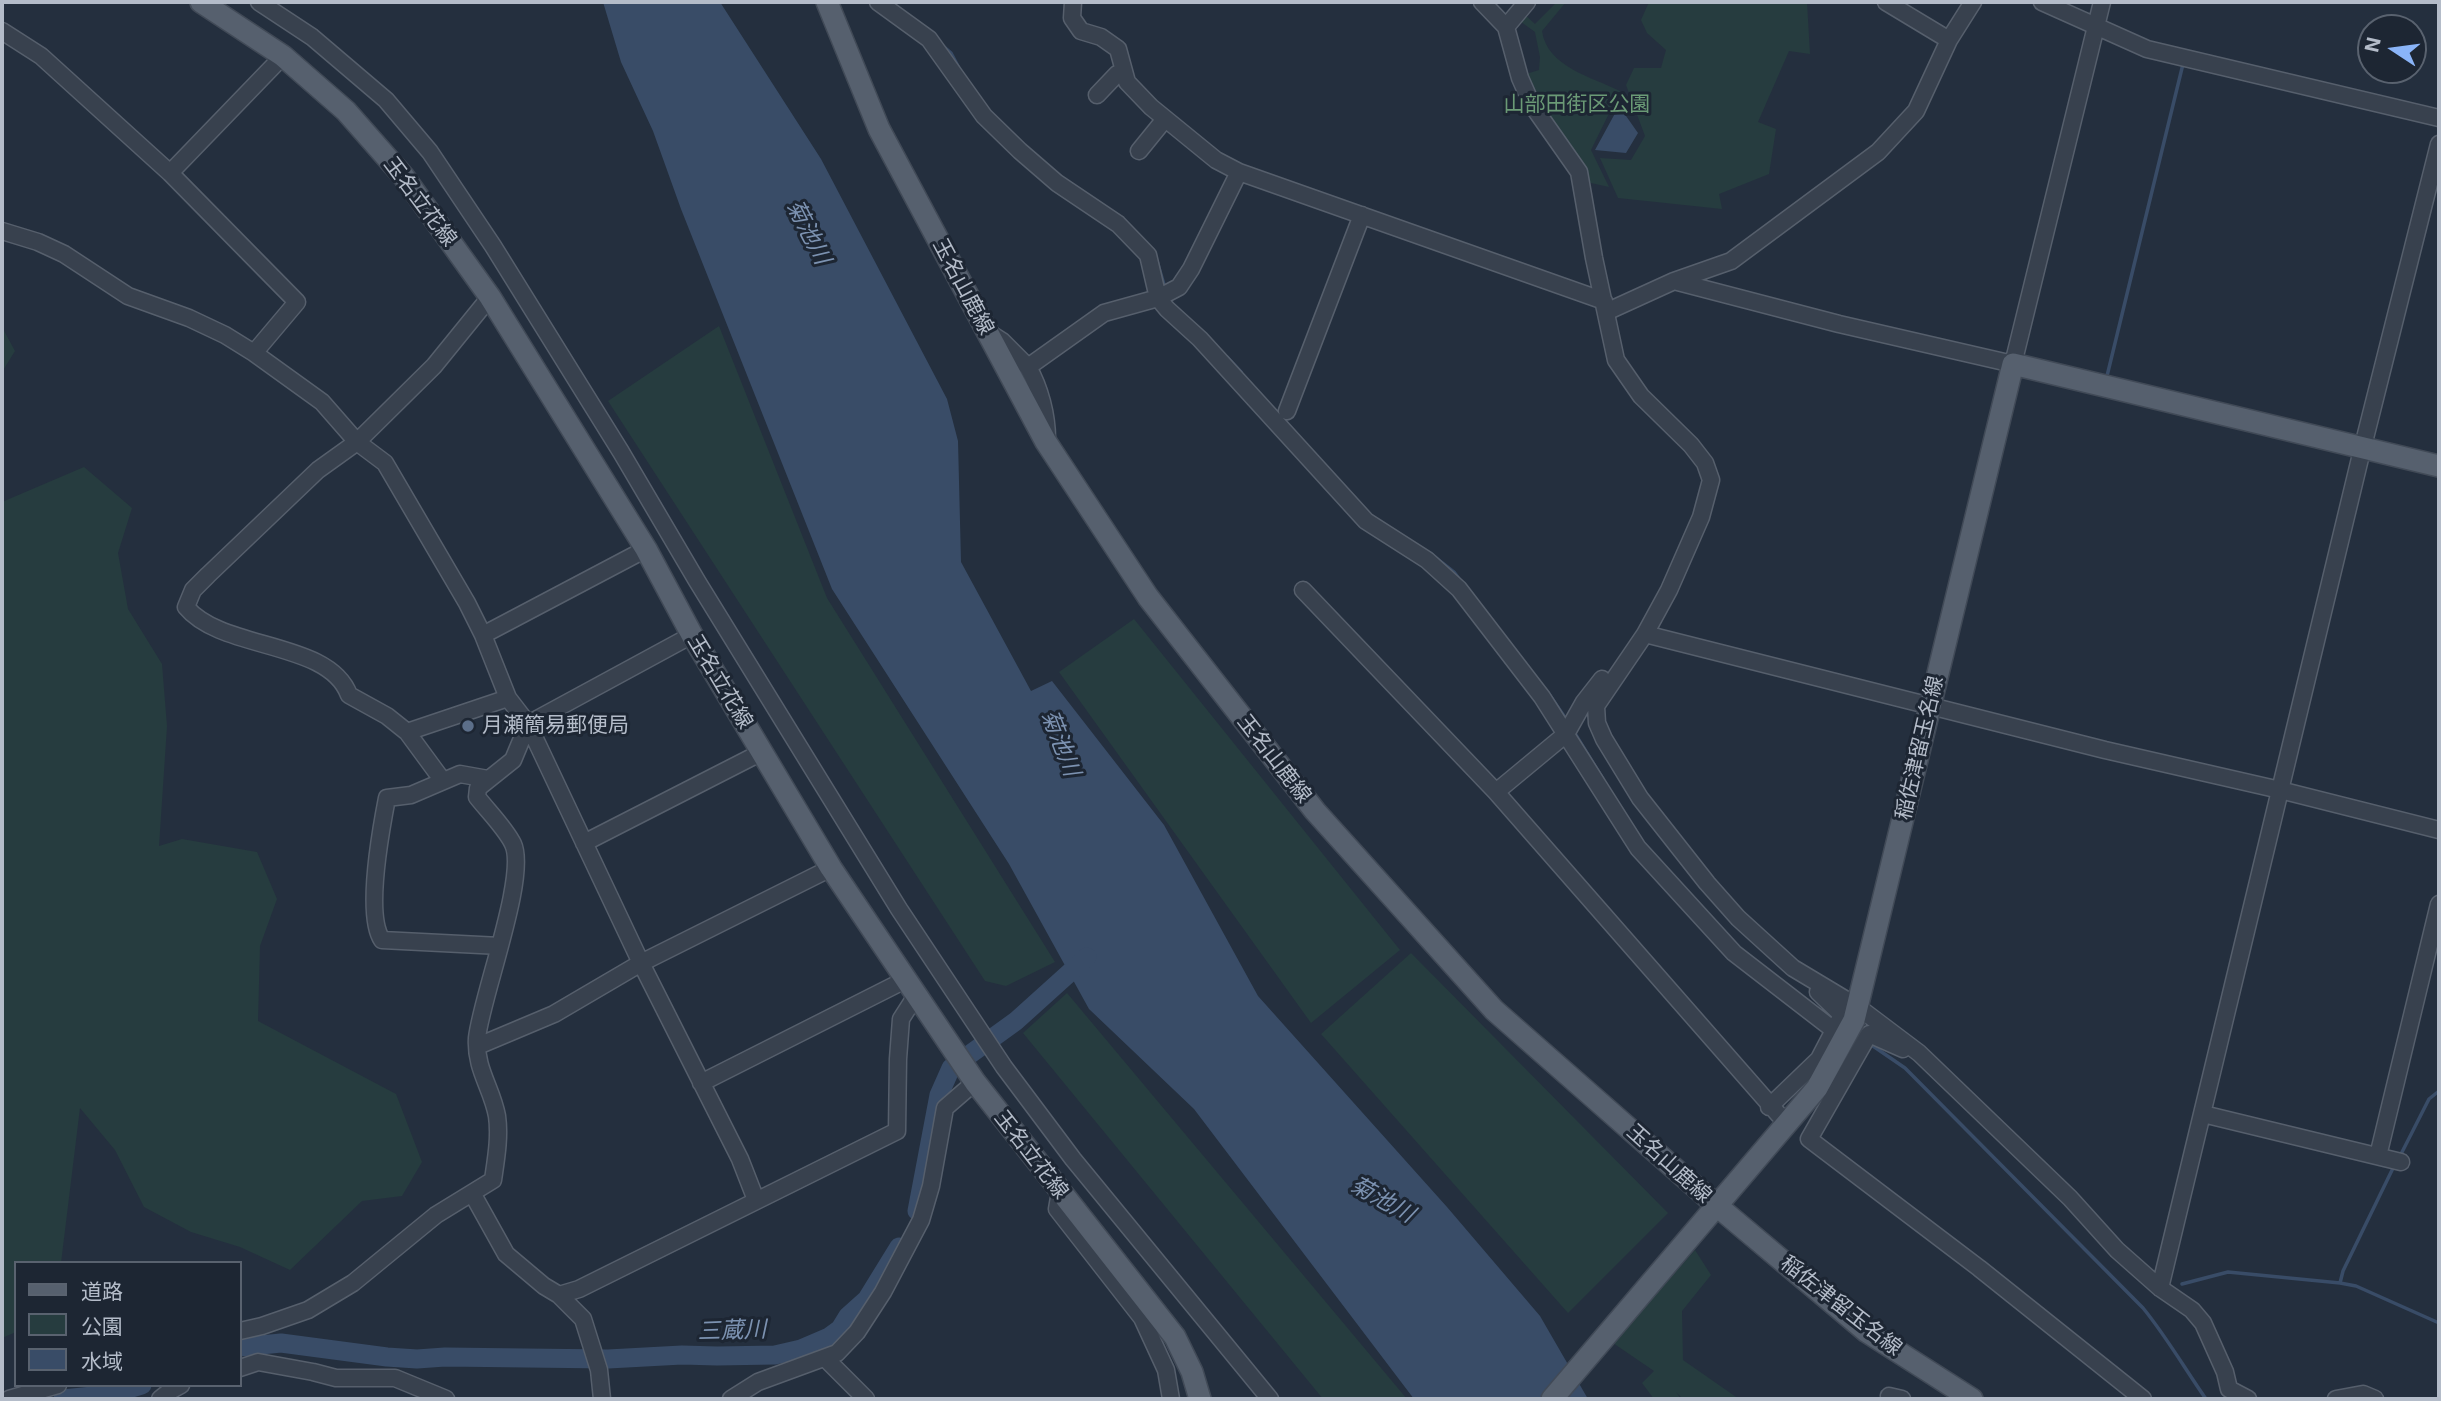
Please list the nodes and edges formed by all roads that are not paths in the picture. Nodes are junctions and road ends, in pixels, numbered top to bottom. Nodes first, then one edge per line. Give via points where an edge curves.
1 (201, 2) edge
2 (259, 2) edge
3 (827, 2) edge
4 (878, 2) edge
5 (1073, 2) edge
6 (1482, 2) edge
7 (1527, 2) edge
8 (1886, 2) edge
9 (1973, 2) edge
10 (2042, 2) edge
11 (2102, 2) edge
12 (1506, 27) junction
13 (2096, 27) junction
14 (2, 31) edge
15 (1949, 40) junction
16 (283, 56) junction
17 (1125, 71) junction
18 (1097, 95) dead end
19 (2439, 118) edge
20 (1166, 119) junction
21 (2439, 144) edge
22 (1139, 151) dead end
23 (1239, 172) junction
24 (170, 173) junction
25 (1362, 215) junction
26 (2, 232) edge
27 (1674, 281) junction
28 (1165, 295) junction
29 (490, 297) junction
30 (1605, 307) junction
31 (986, 331) junction
32 (254, 353) junction
33 (2013, 364) junction
34 (1028, 367) junction
35 (1287, 411) dead end
36 (358, 442) junction
37 (1046, 442) junction
38 (2363, 446) junction
39 (2439, 466) edge
40 (646, 549) junction
41 (1303, 590) dead end
42 (1645, 634) junction
43 (483, 635) junction
44 (692, 635) junction
45 (1628, 659) junction
46 (508, 698) junction
47 (1930, 707) junction
48 (528, 724) junction
49 (407, 732) junction
50 (1566, 734) junction
51 (762, 752) junction
52 (488, 779) junction
53 (443, 781) junction
54 (2280, 790) junction
55 (1496, 792) junction
56 (2439, 830) edge
57 (584, 843) junction
58 (831, 868) junction
59 (2439, 904) edge
60 (500, 946) junction
61 (641, 963) junction
62 (1793, 968) junction
63 (912, 986) junction
64 (1858, 1007) junction
65 (1835, 1031) junction
66 (478, 1046) junction
67 (1919, 1053) junction
68 (970, 1074) junction
69 (701, 1083) junction
70 (2203, 1114) junction
71 (2378, 1156) junction
72 (2401, 1162) dead end
73 (1060, 1192) junction
74 (472, 1193) junction
75 (756, 1200) junction
76 (1716, 1205) junction
77 (2160, 1287) junction
78 (559, 1296) junction
79 (242, 1331) edge
80 (825, 1358) junction
81 (242, 1367) edge
82 (50, 1387) edge
83 (178, 1387) edge
84 (2230, 1394) edge
85 (9, 1399) edge
86 (160, 1399) edge
87 (446, 1399) edge
88 (602, 1399) edge
89 (731, 1399) edge
90 (866, 1399) edge
91 (1171, 1399) edge
92 (1200, 1399) edge
93 (1270, 1399) edge
94 (1552, 1399) edge
95 (1972, 1399) edge
96 (2143, 1399) edge
97 (2248, 1399) edge
98 (2336, 1399) edge
99 (2375, 1399) edge

1 - 16 main road, 玉名立花線
2 - 93 street via 312,37 386,100 430,152 494,246 899,909 994,1052 1073,1159
3 - 31 main road, 玉名山鹿線 via 879,129
4 - 28 street via 929,39 984,116 1020,151 1057,183 1118,224 1148,255
5 - 17 street via 1072,18 1081,31 1118,49
6 - 12 street
7 - 12 street
8 - 15 street
9 - 15 street
10 - 13 street
11 - 13 street
12 - 30 street via 1532,105 1579,172
13 - 19 street via 2147,49
13 - 33 street
14 - 24 street via 41,55
15 - 27 street via 1916,111 1878,152 1731,261
16 - 24 street
16 - 29 main road, 玉名立花線 via 346,111 404,177
17 - 18 street
17 - 20 street via 1127,82
20 - 22 street
20 - 23 street via 1216,160
21 - 38 street
23 - 25 street
23 - 28 street via 1191,269 1179,287
24 - 32 street via 297,302
25 - 30 street
25 - 35 street
26 - 32 street via 64,254 128,296 189,318
27 - 30 street
27 - 33 street
28 - 34 street via 1104,313
28 - 50 street via 1167,309 1278,422 1366,521 1427,560 1460,589
29 - 36 street via 434,366
29 - 40 main road, 玉名立花線
30 - 42 street via 1616,360 1641,396 1691,445 1711,480 1686,552
31 - 34 street
31 - 37 main road, 玉名山鹿線
32 - 36 street via 322,402
33 - 38 main road
33 - 47 main road, 稲佐津留玉名線
34 - 37 street via 1047,425
36 - 43 street via 385,463
36 - 49 street via 318,470 208,575 193,590 186,607 217,629 310,659 344,682 349,695
37 - 76 main road, 玉名山鹿線 via 1148,597 1315,811 1494,1010
38 - 39 main road
38 - 54 street
40 - 43 street
40 - 44 main road, 玉名立花線
41 - 55 street
42 - 45 street
42 - 47 street
43 - 46 street
44 - 48 street
44 - 51 main road, 玉名立花線
45 - 50 street via 1616,661
45 - 62 street via 1596,706 1604,739 1640,798 1707,883
46 - 48 street
46 - 49 street
47 - 54 street
47 - 64 main road, 稲佐津留玉名線
48 - 52 street via 513,760
48 - 57 street
49 - 53 street
50 - 55 street
50 - 65 street via 1638,848 1734,953
51 - 57 street
51 - 58 main road, 玉名立花線
52 - 53 street via 460,774
52 - 60 street via 478,788 477,797 514,845 517,864
53 - 60 street via 411,795 387,799 378,846 377,933 382,940
54 - 56 street
54 - 70 street
55 - 65 street via 1774,1111 1819,1059
57 - 61 street
58 - 61 street
58 - 63 main road, 玉名立花線
59 - 71 street
60 - 66 street
61 - 66 street via 554,1014
61 - 69 street
62 - 64 street
62 - 65 street via 1842,1015
63 - 68 main road, 玉名立花線
63 - 69 street
63 - 75 street via 901,1019 897,1131
64 - 67 street
64 - 76 main road, 稲佐津留玉名線 via 1817,1088
66 - 74 street via 478,1063 497,1116 498,1153 493,1180
67 - 77 street
67 - 96 street via 1869,1034 1809,1139
68 - 73 main road, 玉名立花線
68 - 80 street via 945,1108 921,1220 858,1332
69 - 75 street
70 - 71 street
70 - 77 street
71 - 72 street
73 - 91 street via 1057,1209 1142,1318 1166,1370
73 - 92 main road, 玉名立花線 via 1175,1337
74 - 78 street via 506,1254
74 - 79 street via 436,1215 353,1283 308,1310
75 - 78 street
76 - 94 main road, 玉名山鹿線
76 - 95 main road, 稲佐津留玉名線 via 1867,1332
77 - 84 street via 2203,1323
78 - 88 street via 583,1319 599,1370
80 - 89 street via 758,1382
80 - 90 street
81 - 87 street via 258,1362 335,1378 395,1378
82 - 85 street
83 - 86 street
84 - 97 street
98 - 99 street via 2363,1394

